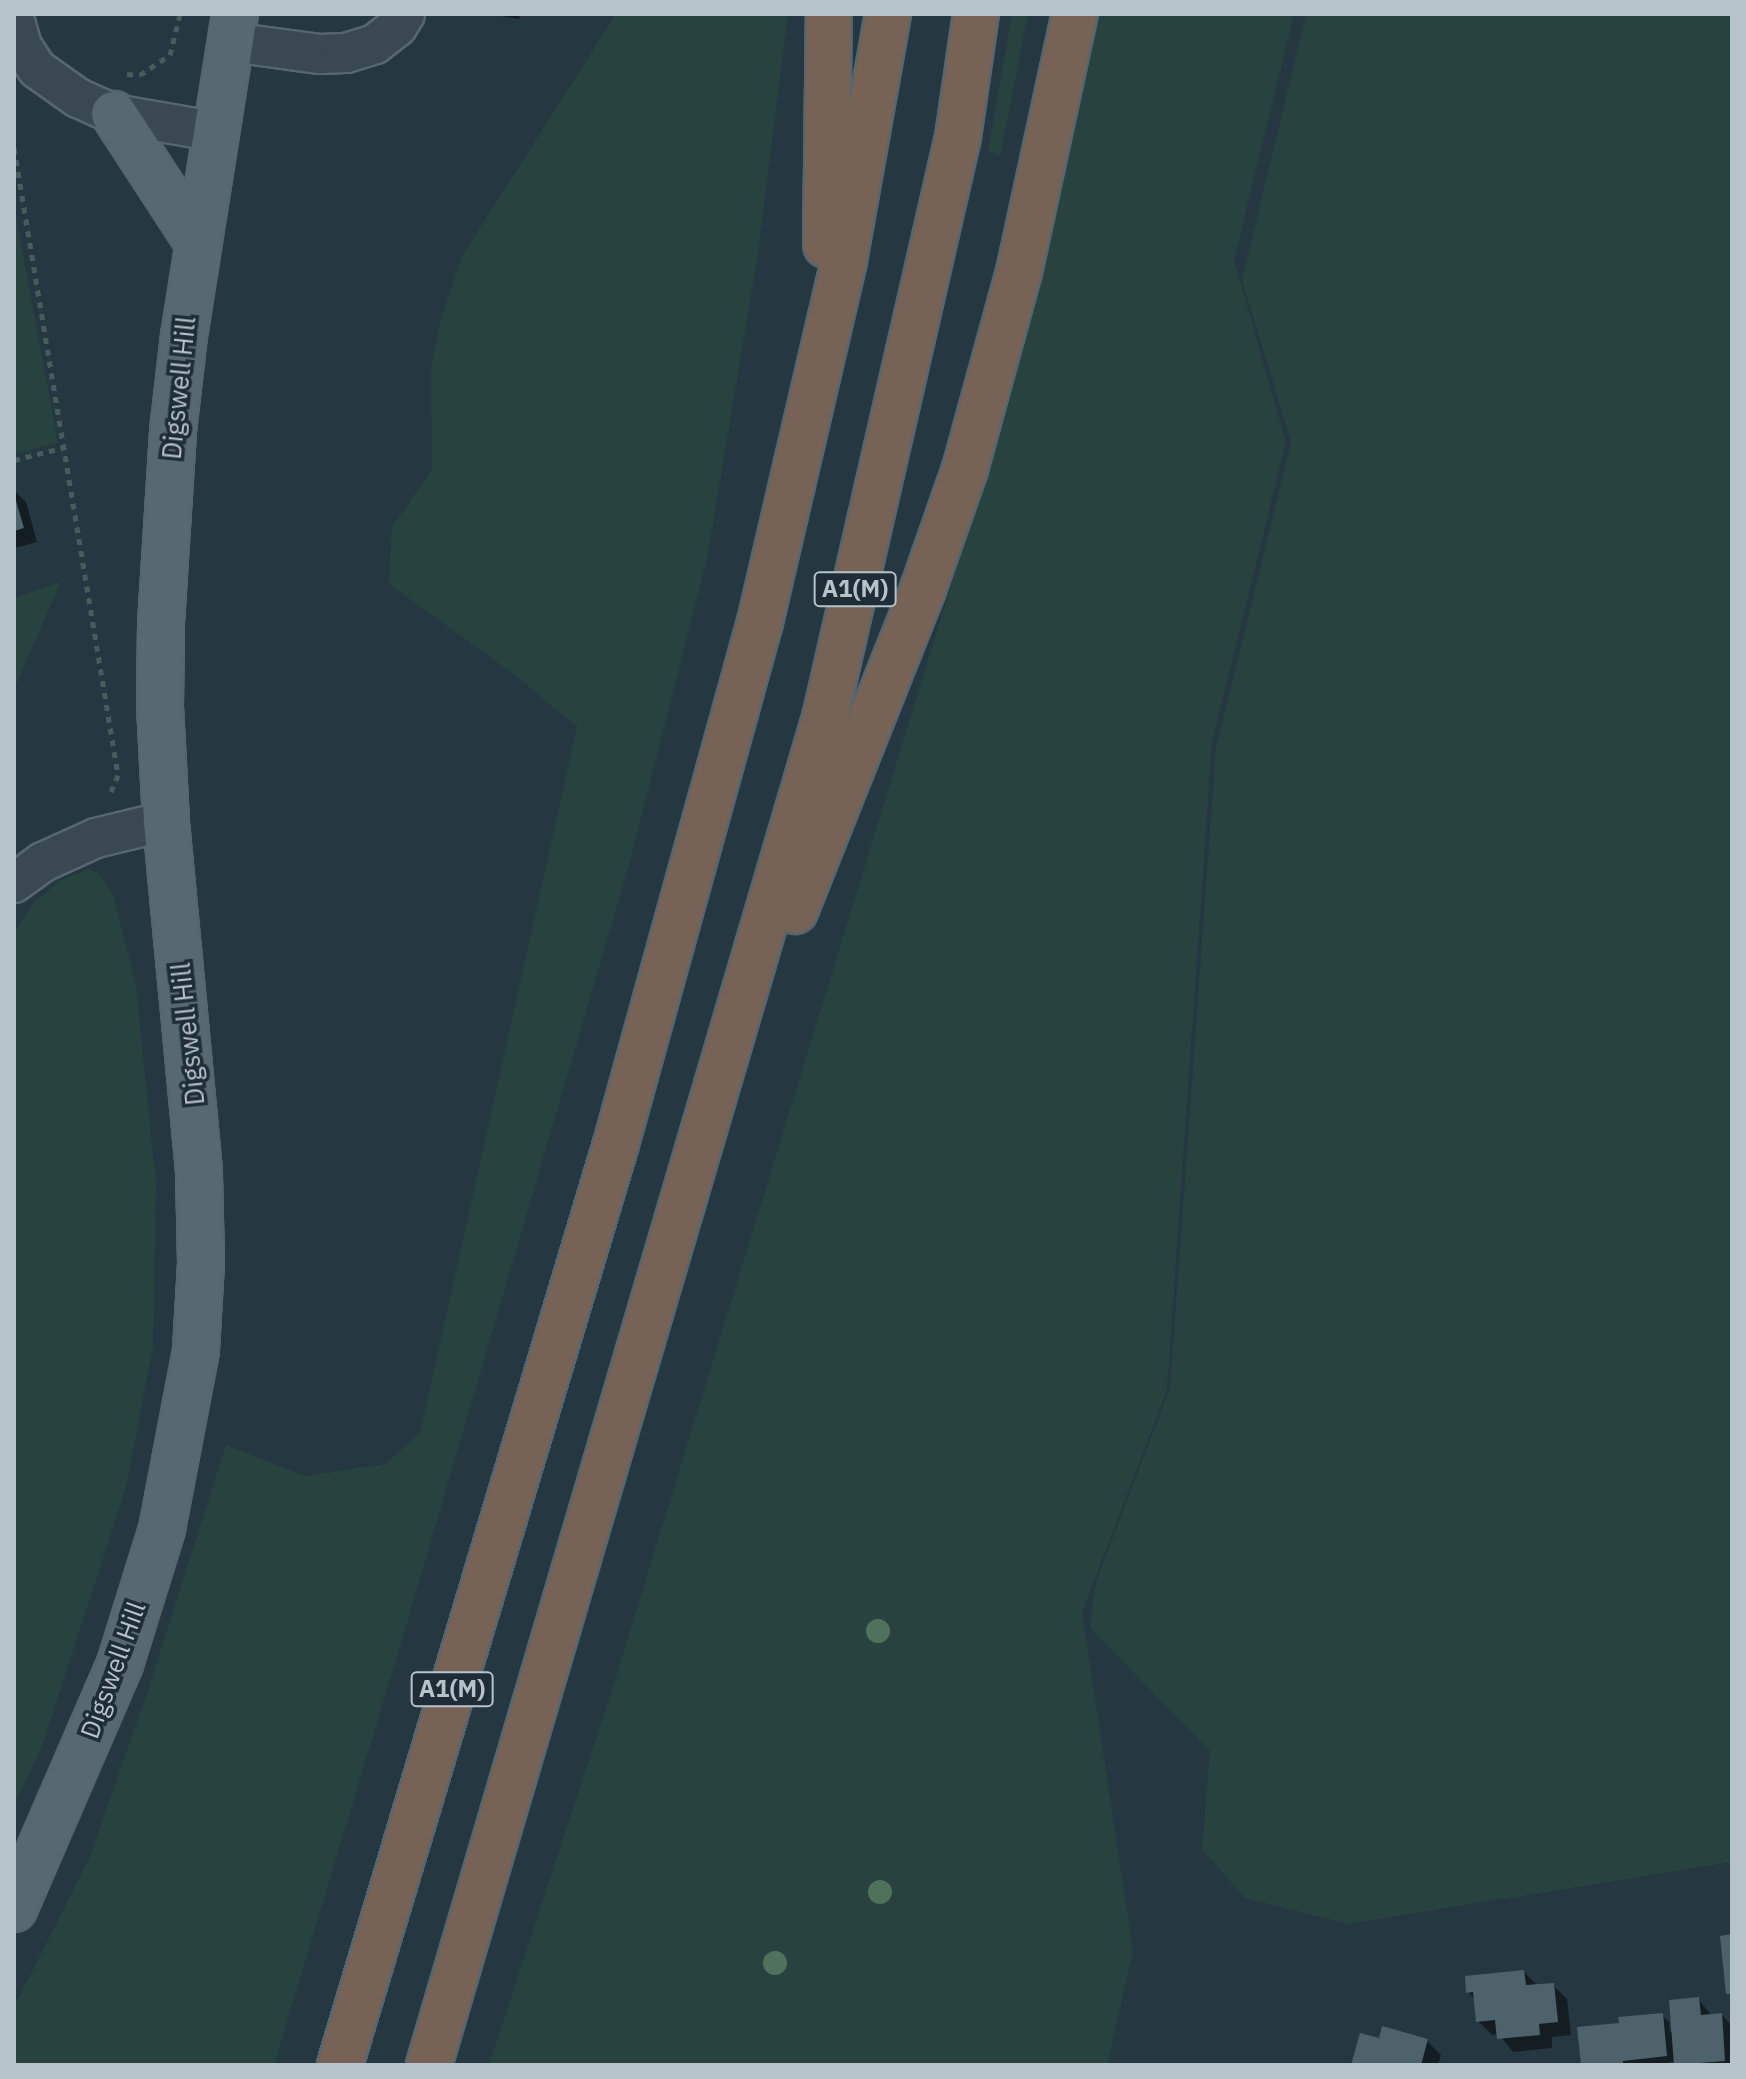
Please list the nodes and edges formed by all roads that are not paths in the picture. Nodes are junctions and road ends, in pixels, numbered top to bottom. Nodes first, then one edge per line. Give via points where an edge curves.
1 (405, 14) edge
2 (829, 14) edge
3 (888, 14) edge
4 (976, 14) edge
5 (1075, 14) edge
6 (14, 18) edge
7 (233, 28) edge
8 (115, 93) junction
9 (218, 132) junction
10 (198, 243) junction
11 (825, 344) junction
12 (166, 821) junction
13 (14, 883) edge
14 (698, 1155) junction
15 (14, 1909) edge
16 (340, 2065) edge
17 (429, 2065) edge

1 - 7 street via 375,44 346,53 320,54
2 - 11 highway, A1(M)
3 - 11 highway, A1(M)
4 - 14 highway, A1(M) via 958,137 825,718
5 - 14 highway, A1(M) via 1019,272 965,469 923,589
6 - 8 street via 22,46 37,69 65,90
7 - 9 main road, Digswell Hill
8 - 9 street
8 - 10 main road
9 - 10 main road, Digswell Hill
10 - 12 main road, Digswell Hill via 166,517 160,706
11 - 16 highway, A1(M) via 760,622 620,1129
12 - 13 street via 96,838 43,862
12 - 15 main road, Digswell Hill via 199,1171 196,1350 162,1529 120,1664
14 - 17 highway, A1(M)

